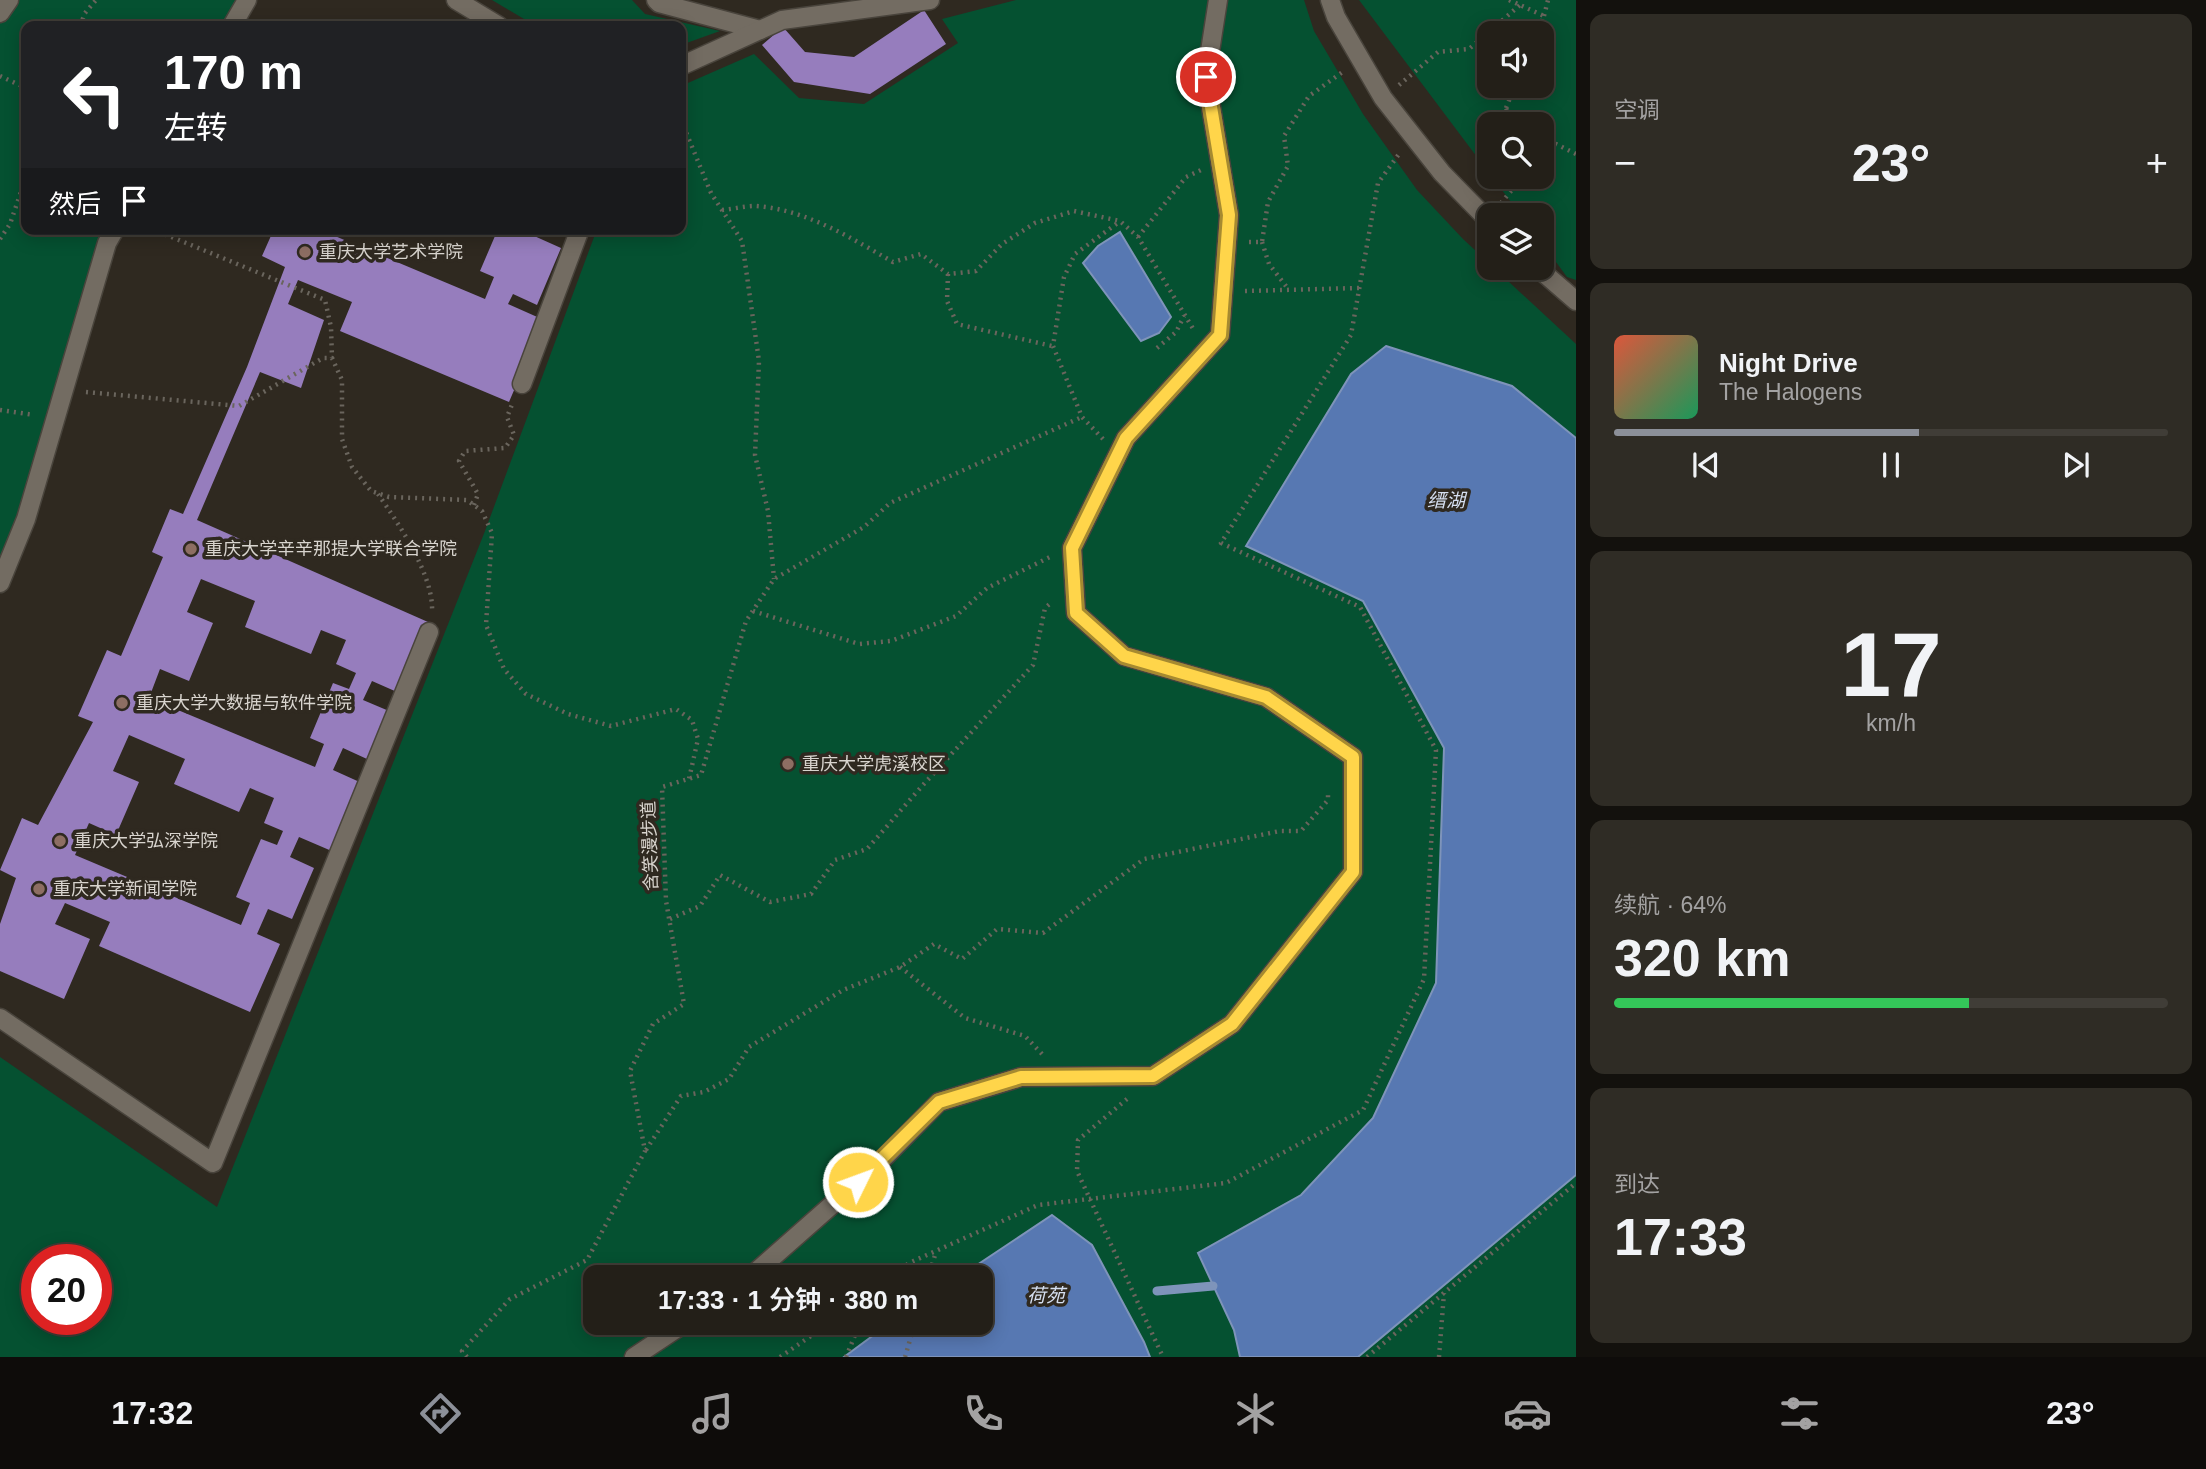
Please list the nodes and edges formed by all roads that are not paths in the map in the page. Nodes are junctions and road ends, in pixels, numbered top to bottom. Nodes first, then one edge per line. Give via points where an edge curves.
1 (9, 0) edge
2 (247, 0) edge
3 (456, 0) edge
4 (656, 0) edge
5 (930, 0) edge
6 (1218, 0) edge
7 (1330, 0) edge
8 (0, 13) edge
9 (235, 21) edge
10 (491, 21) edge
11 (760, 30) junction
12 (686, 64) edge
13 (1477, 209) edge
14 (112, 235) edge
15 (578, 235) edge
16 (1552, 280) edge
17 (1576, 301) edge
18 (522, 384) road end
19 (0, 583) edge
20 (429, 632) road end
21 (0, 1018) edge
22 (763, 1265) edge
23 (667, 1335) edge
24 (634, 1357) edge

1 - 8 lane
2 - 9 lane
3 - 10 lane
4 - 11 lane
5 - 11 lane via 782,20
6 - 22 lane via 1206,77 1229,215 1220,335 1126,438 1072,548 1076,613 1124,656 1266,697 1353,757 1353,872 1232,1024 1153,1076 1021,1077 939,1102 876,1166
7 - 13 lane via 1383,99
11 - 12 lane
14 - 19 lane via 26,519
15 - 18 lane
16 - 17 lane
20 - 21 lane via 213,1163
23 - 24 lane

